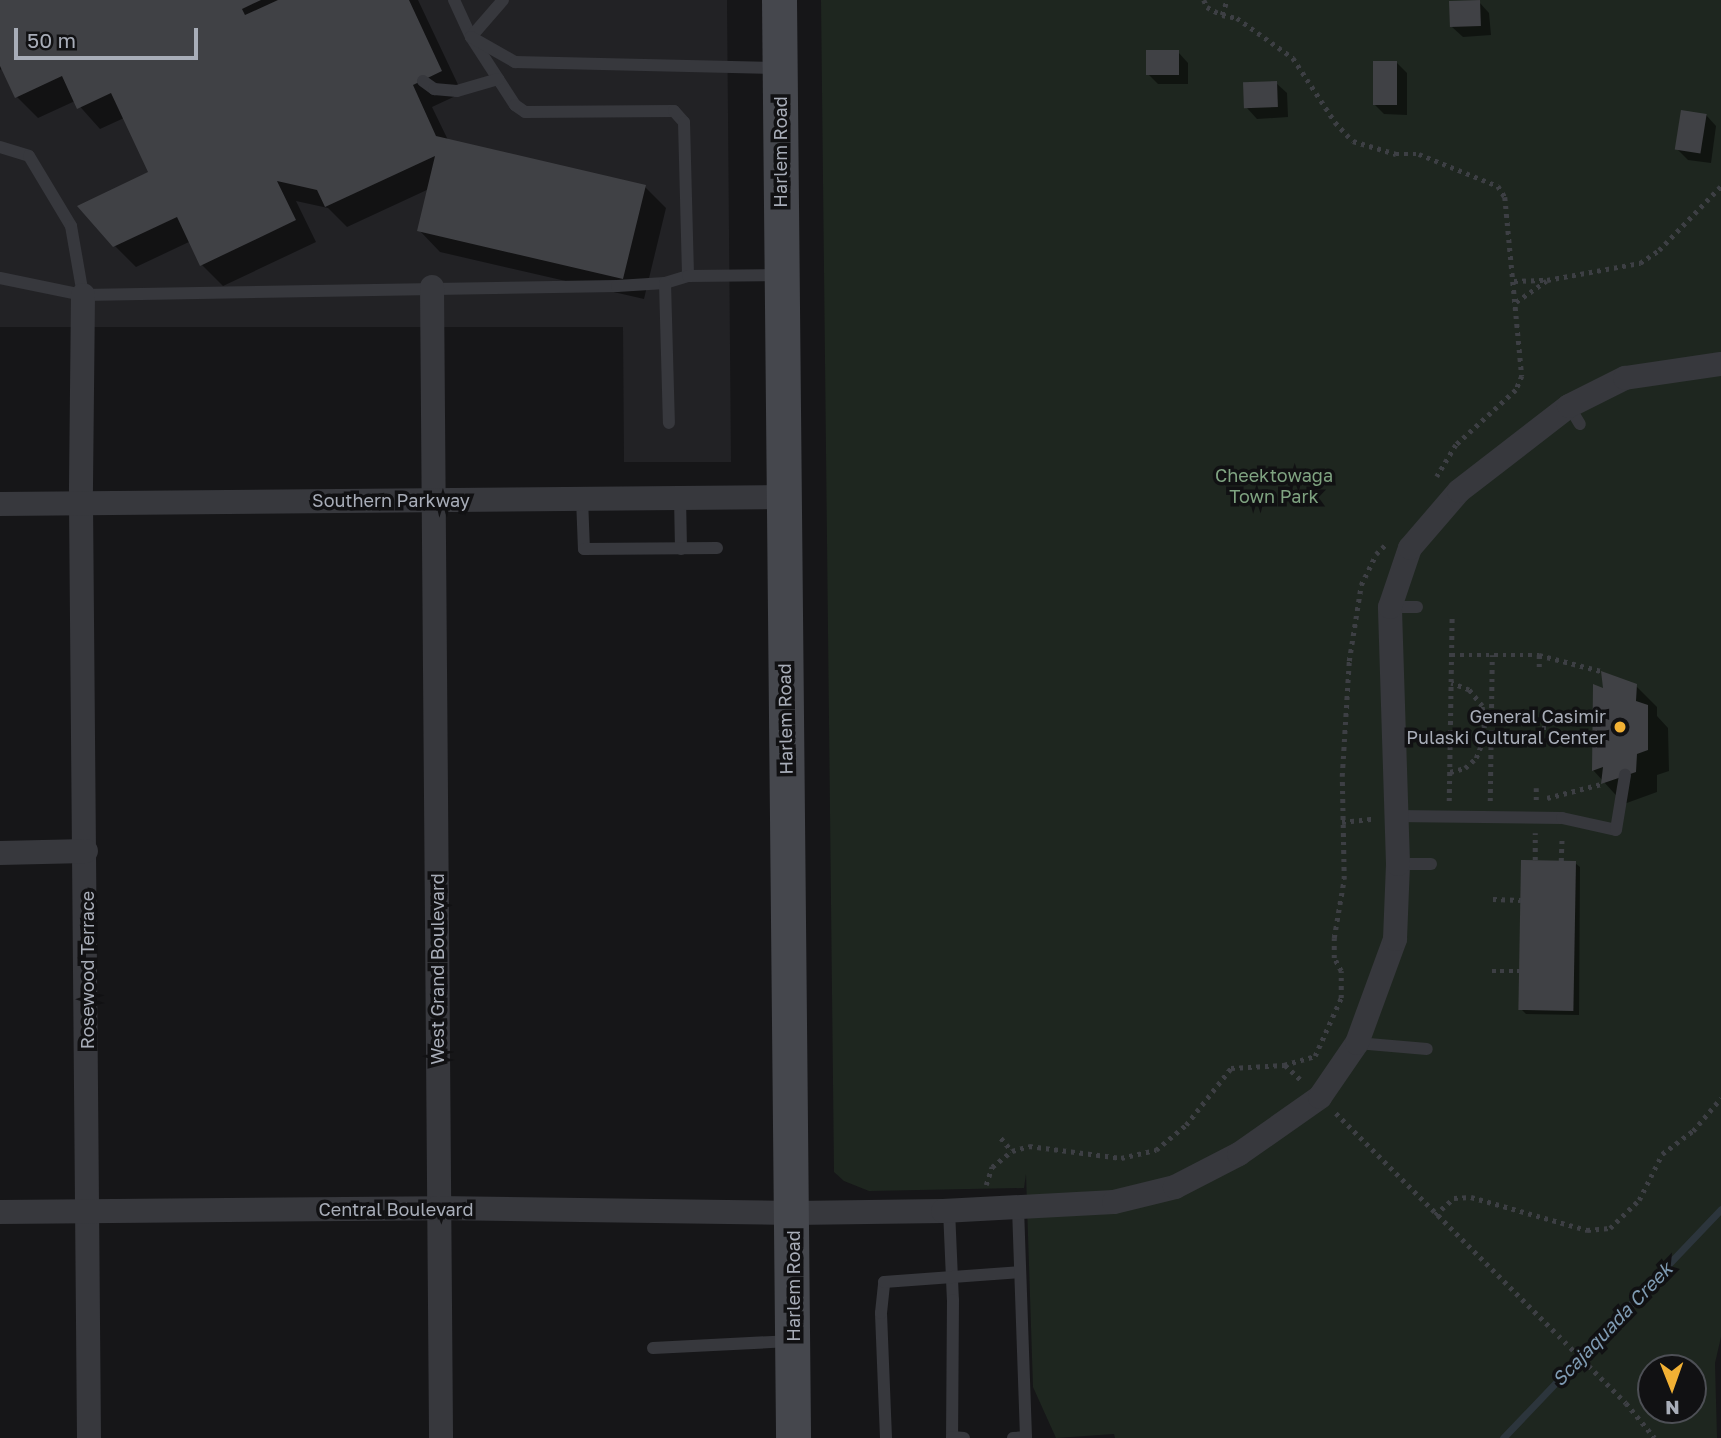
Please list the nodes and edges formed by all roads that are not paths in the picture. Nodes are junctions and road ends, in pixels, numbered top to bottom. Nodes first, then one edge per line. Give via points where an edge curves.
1 (454, 0) edge
2 (503, 0) edge
3 (779, 0) edge
4 (471, 37) junction
5 (779, 68) junction
6 (498, 79) junction
7 (424, 81) dead end
8 (0, 147) edge
9 (781, 275) junction
10 (688, 276) junction
11 (0, 278) edge
12 (665, 283) junction
13 (432, 287) junction
14 (83, 295) junction
15 (1721, 364) edge
16 (669, 423) dead end
17 (680, 497) junction
18 (782, 497) junction
19 (582, 498) junction
20 (433, 499) junction
21 (81, 503) junction
22 (0, 504) edge
23 (717, 548) dead end
24 (681, 549) junction
25 (1390, 607) junction
26 (1418, 607) dead end
27 (1625, 775) dead end
28 (1395, 817) junction
29 (86, 851) junction
30 (0, 853) edge
31 (1398, 864) junction
32 (1431, 864) dead end
33 (1357, 1043) junction
34 (1427, 1049) dead end
35 (1018, 1206) junction
36 (437, 1208) junction
37 (949, 1210) junction
38 (89, 1211) junction
39 (0, 1212) edge
40 (793, 1213) junction
41 (1019, 1272) junction
42 (952, 1275) junction
43 (793, 1341) junction
44 (653, 1348) dead end
45 (89, 1438) edge
46 (441, 1438) edge
47 (793, 1438) edge
48 (886, 1438) edge
49 (964, 1438) edge
50 (1013, 1438) edge

1 - 4 lane
2 - 4 lane
3 - 5 main road, Harlem Road
4 - 5 lane via 515,62
4 - 6 lane
5 - 9 main road, Harlem Road
6 - 7 lane via 457,91 434,89
6 - 10 lane via 524,112 674,111 684,122
8 - 14 lane via 29,156 71,226
9 - 10 lane
9 - 18 main road, Harlem Road
10 - 12 lane
11 - 14 lane
12 - 13 lane
12 - 16 lane
13 - 14 lane
13 - 20 street, West Grand Boulevard
14 - 21 street, Rosewood Terrace
15 - 25 street via 1625,372 1574,415 1459,491 1410,548
17 - 18 street, Southern Parkway
17 - 19 street, Southern Parkway
17 - 24 lane
18 - 40 main road, Harlem Road
19 - 20 street, Southern Parkway
19 - 24 lane via 584,550
20 - 21 street, Southern Parkway
20 - 36 street, West Grand Boulevard
21 - 22 street, Southern Parkway
21 - 29 street, Rosewood Terrace
23 - 24 lane
25 - 26 lane
25 - 28 street
27 - 28 lane via 1616,830 1562,818
28 - 31 street
29 - 30 street
29 - 38 street, Rosewood Terrace
31 - 32 lane
31 - 33 street via 1395,939
33 - 34 lane
33 - 35 street, Central Boulevard via 1320,1097 1239,1154 1175,1187 1114,1202
35 - 37 street, Central Boulevard
35 - 41 lane
36 - 38 street, Central Boulevard
36 - 40 street, Central Boulevard
36 - 46 street, West Grand Boulevard
37 - 40 street, Central Boulevard
37 - 42 lane
38 - 39 street, Central Boulevard
38 - 45 street, Rosewood Terrace
40 - 43 main road, Harlem Road
41 - 42 lane
41 - 50 lane via 1026,1437
42 - 48 lane via 884,1282
42 - 49 lane via 952,1437
43 - 44 lane
43 - 47 main road, Harlem Road

